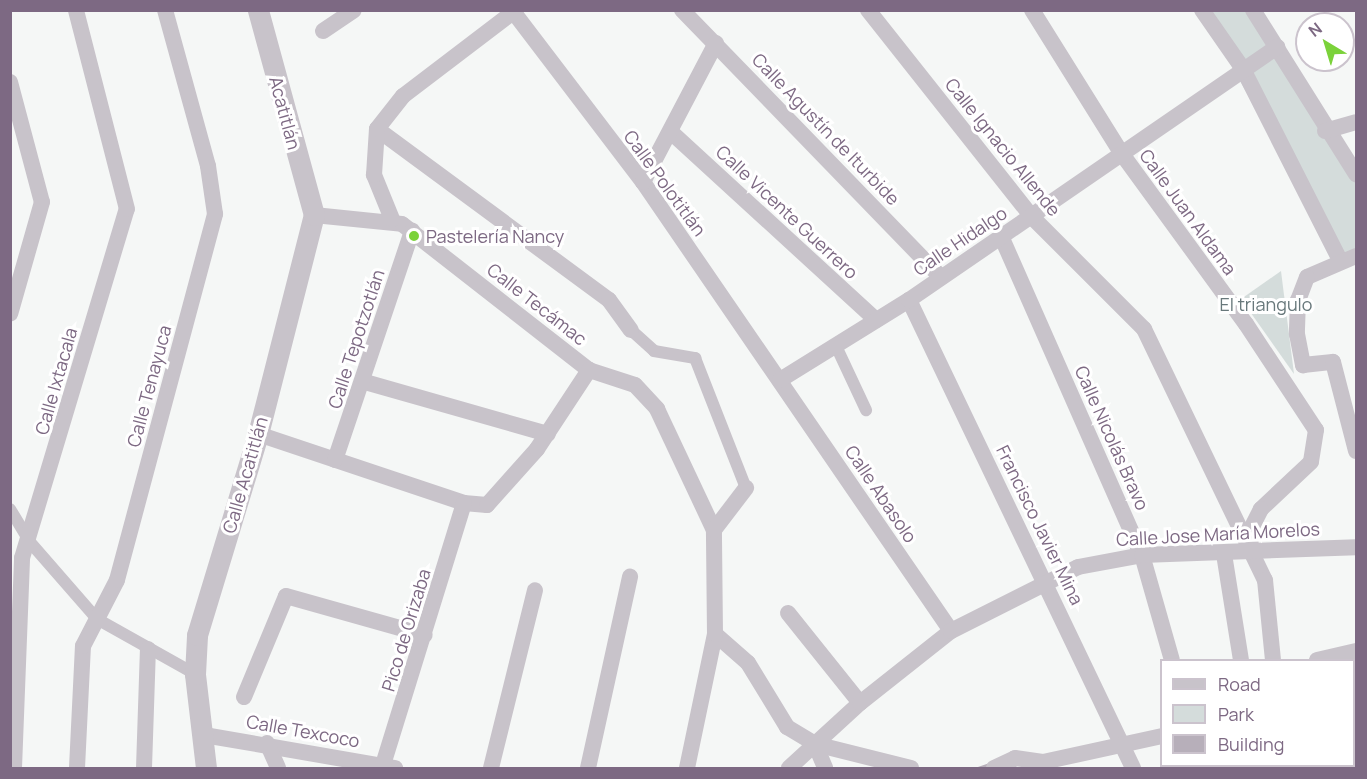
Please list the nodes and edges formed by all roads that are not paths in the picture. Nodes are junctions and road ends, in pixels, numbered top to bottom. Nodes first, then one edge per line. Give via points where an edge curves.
1 (76, 10) edge
2 (165, 10) edge
3 (258, 10) edge
4 (354, 10) edge
5 (682, 10) edge
6 (868, 10) edge
7 (1032, 10) edge
8 (1202, 10) edge
9 (1254, 10) edge
10 (514, 11) edge
11 (323, 31) dead end
12 (716, 43) junction
13 (1277, 47) junction
14 (1243, 69) junction
15 (10, 82) edge
16 (1356, 122) edge
17 (377, 129) junction
18 (1325, 131) junction
19 (672, 133) junction
20 (1122, 154) junction
21 (1356, 174) edge
22 (643, 182) junction
23 (314, 216) junction
24 (1030, 216) junction
25 (392, 219) junction
26 (412, 231) junction
27 (1001, 236) junction
28 (1348, 259) edge
29 (941, 277) junction
30 (909, 300) junction
31 (10, 314) edge
32 (876, 320) junction
33 (631, 330) joint
34 (836, 346) junction
35 (589, 370) junction
36 (780, 380) junction
37 (365, 382) junction
38 (866, 410) dead end
39 (258, 434) junction
40 (548, 434) junction
41 (1356, 451) edge
42 (335, 460) junction
43 (746, 488) joint
44 (464, 503) junction
45 (10, 509) edge
46 (714, 530) junction
47 (29, 541) junction
48 (1356, 547) edge
49 (1224, 554) junction
50 (1251, 554) junction
51 (1142, 555) junction
52 (630, 577) dead end
53 (1046, 580) junction
54 (535, 590) dead end
55 (788, 613) dead end
56 (97, 619) junction
57 (951, 631) junction
58 (715, 634) junction
59 (425, 635) junction
60 (148, 649) junction
61 (1356, 651) edge
62 (1172, 659) edge
63 (1241, 659) edge
64 (1273, 659) edge
65 (1321, 659) edge
66 (195, 674) junction
67 (244, 697) dead end
68 (860, 703) junction
69 (204, 735) junction
70 (1160, 736) edge
71 (267, 743) junction
72 (816, 744) junction
73 (1121, 746) junction
74 (1019, 763) edge
75 (387, 767) edge
76 (14, 768) edge
77 (77, 768) edge
78 (144, 768) edge
79 (206, 768) edge
80 (278, 768) edge
81 (491, 768) edge
82 (588, 768) edge
83 (687, 768) edge
84 (789, 768) edge
85 (825, 768) edge
86 (911, 768) edge
87 (994, 768) edge
88 (1132, 768) edge

1 - 47 street, Calle Ixtacala via 127,209
2 - 56 street, Calle Tenayuca via 213,183 215,214 117,580
3 - 23 street, Acatitlán
4 - 11 street
5 - 12 street, Calle Agustín de Iturbide
6 - 24 street, Calle Ignacio Allende
7 - 20 street, Calle Juan Aldama
8 - 14 street
9 - 13 street
10 - 17 street via 403,96
10 - 22 street, Calle Polotitlán
12 - 19 street
12 - 29 street, Calle Agustín de Iturbide
13 - 14 street, Calle Hidalgo
13 - 18 street
14 - 20 street, Calle Hidalgo
14 - 28 street
15 - 31 street via 42,202
16 - 18 street
17 - 25 street via 374,175
17 - 33 street via 609,300
18 - 21 street
19 - 22 street
19 - 32 street, Calle Vicente Guerrero
20 - 24 street, Calle Hidalgo
20 - 50 street, Calle Juan Aldama via 1246,324 1316,430 1311,462 1254,521
22 - 36 street, Calle Polotitlán
23 - 25 street
23 - 39 street, Calle Acatitlán
24 - 27 street, Calle Hidalgo
24 - 50 street, Calle Ignacio Allende via 1144,329
25 - 26 street, Calle Tecámac
26 - 35 street, Calle Tecámac
26 - 37 street, Calle Tepotzotlán
27 - 29 street, Calle Hidalgo
27 - 51 street, Calle Nicolás Bravo
28 - 41 street via 1313,271 1302,285 1297,334 1303,365 1333,362
29 - 30 street, Calle Hidalgo
30 - 32 street, Calle Hidalgo
30 - 53 street, Francisco Javier Mina
32 - 34 street, Calle Hidalgo
33 - 43 street via 654,351 694,358
34 - 36 street, Calle Hidalgo
34 - 38 street
35 - 40 street, Calle Tecámac
35 - 46 street via 635,385 647,396
36 - 57 street, Calle Abasolo
37 - 40 street
37 - 42 street, Calle Tepotzotlán
39 - 42 street
39 - 66 street, Calle Acatitlán via 197,635
40 - 44 street, Calle Tecámac via 492,502
42 - 44 street
43 - 46 street
44 - 59 street, Pico de Orizaba
45 - 47 street
46 - 58 street
47 - 56 street
47 - 76 street, Calle Ixtacala via 22,558
48 - 50 street, Calle Jose María Morelos
49 - 50 street, Calle Jose María Morelos
49 - 51 street, Calle Jose María Morelos
49 - 63 street
50 - 64 street, Calle Ignacio Allende via 1265,580
51 - 53 street, Calle Jose María Morelos via 1078,567
51 - 62 street, Calle Nicolás Bravo
52 - 82 street
53 - 57 street, Calle Jose María Morelos
53 - 73 street, Francisco Javier Mina
54 - 81 street
55 - 68 street
56 - 60 street
56 - 77 street, Calle Tenayuca via 83,646
57 - 68 street, Calle Jose María Morelos
58 - 72 street via 748,663 782,723
58 - 83 street
59 - 67 street via 286,596
59 - 75 street, Pico de Orizaba
60 - 66 street
60 - 78 street
61 - 65 street
66 - 69 street, Calle Acatitlán
68 - 72 street, Calle Jose María Morelos
69 - 71 street, Calle Texcoco
69 - 79 street, Calle Acatitlán
70 - 73 street
71 - 75 street, Calle Texcoco
71 - 80 street
72 - 84 street, Calle Jose María Morelos
72 - 85 street
72 - 86 street
73 - 74 street
73 - 88 street, Francisco Javier Mina
74 - 87 street

